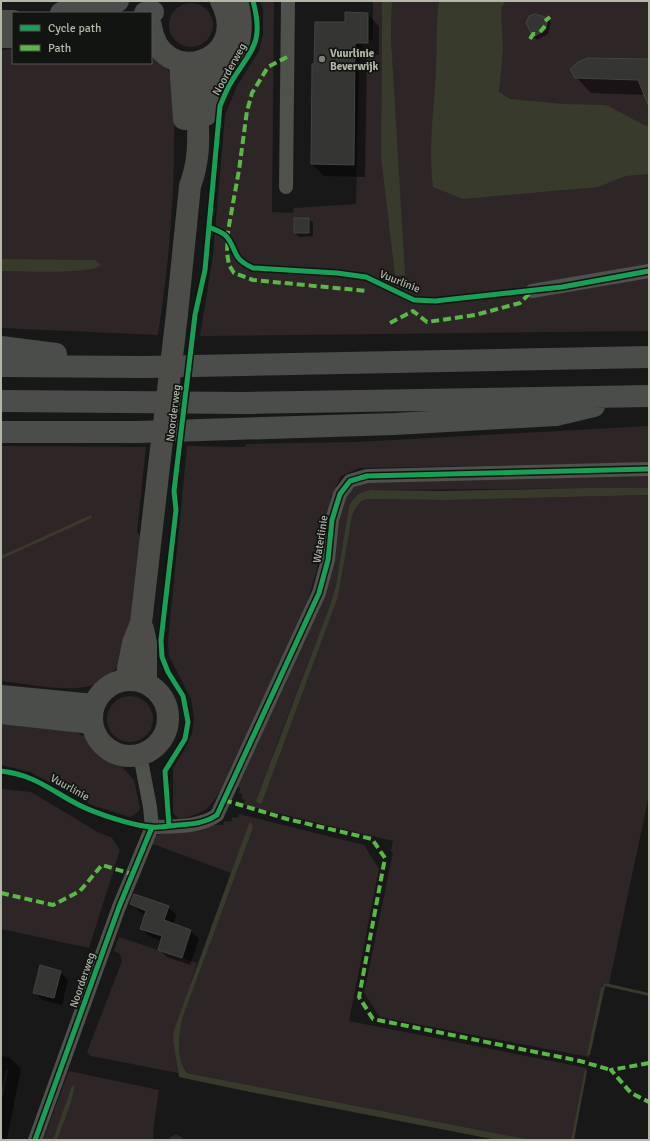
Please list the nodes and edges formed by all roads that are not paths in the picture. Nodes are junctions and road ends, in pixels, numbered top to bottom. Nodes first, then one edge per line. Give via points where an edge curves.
1 (118, 1) edge
2 (221, 1) edge
3 (237, 1) edge
4 (288, 1) edge
5 (64, 12) edge
6 (12, 21) edge
7 (152, 21) edge
8 (1, 22) edge
9 (12, 37) edge
10 (1, 38) edge
11 (190, 62) junction
12 (199, 143) junction
13 (190, 186) junction
14 (286, 187) dead end
15 (649, 271) edge
16 (532, 291) dead end
17 (1, 347) edge
18 (649, 357) edge
19 (1, 366) edge
20 (144, 367) junction
21 (643, 396) edge
22 (1, 401) edge
23 (1, 432) edge
24 (649, 469) edge
25 (136, 681) junction
26 (1, 696) edge
27 (1, 713) edge
28 (93, 714) junction
29 (140, 755) junction
30 (152, 827) junction
31 (36, 1140) edge

1 - 5 highway via 101,8
2 - 11 main road via 227,12 227,37 212,57
3 - 12 main road, Noorderweg via 241,37 232,60 208,98
4 - 14 street
6 - 8 highway
7 - 11 main road via 159,48 168,57
9 - 10 highway
11 - 12 main road, Noorderweg via 198,100
11 - 13 main road, Noorderweg via 184,95 185,162
12 - 13 main road, Noorderweg via 196,168
13 - 25 main road, Noorderweg, bridge via 142,623 146,643
15 - 16 street
17 - 20 highway
18 - 20 highway
19 - 20 highway
21 - 22 highway via 244,403
21 - 23 highway via 556,415 401,424 138,432
24 - 30 street, Waterlinie via 367,476 350,481 340,494 332,520 328,560 320,593 216,815 209,821 200,823
25 - 28 main road via 112,684 101,692
25 - 29 main road via 157,691 165,702 168,715 167,728 162,740 152,750
26 - 28 highway
27 - 28 highway
28 - 29 main road via 96,736 103,746 114,754 127,757
29 - 30 street, Noorderweg
30 - 31 street, Noorderweg via 119,907

